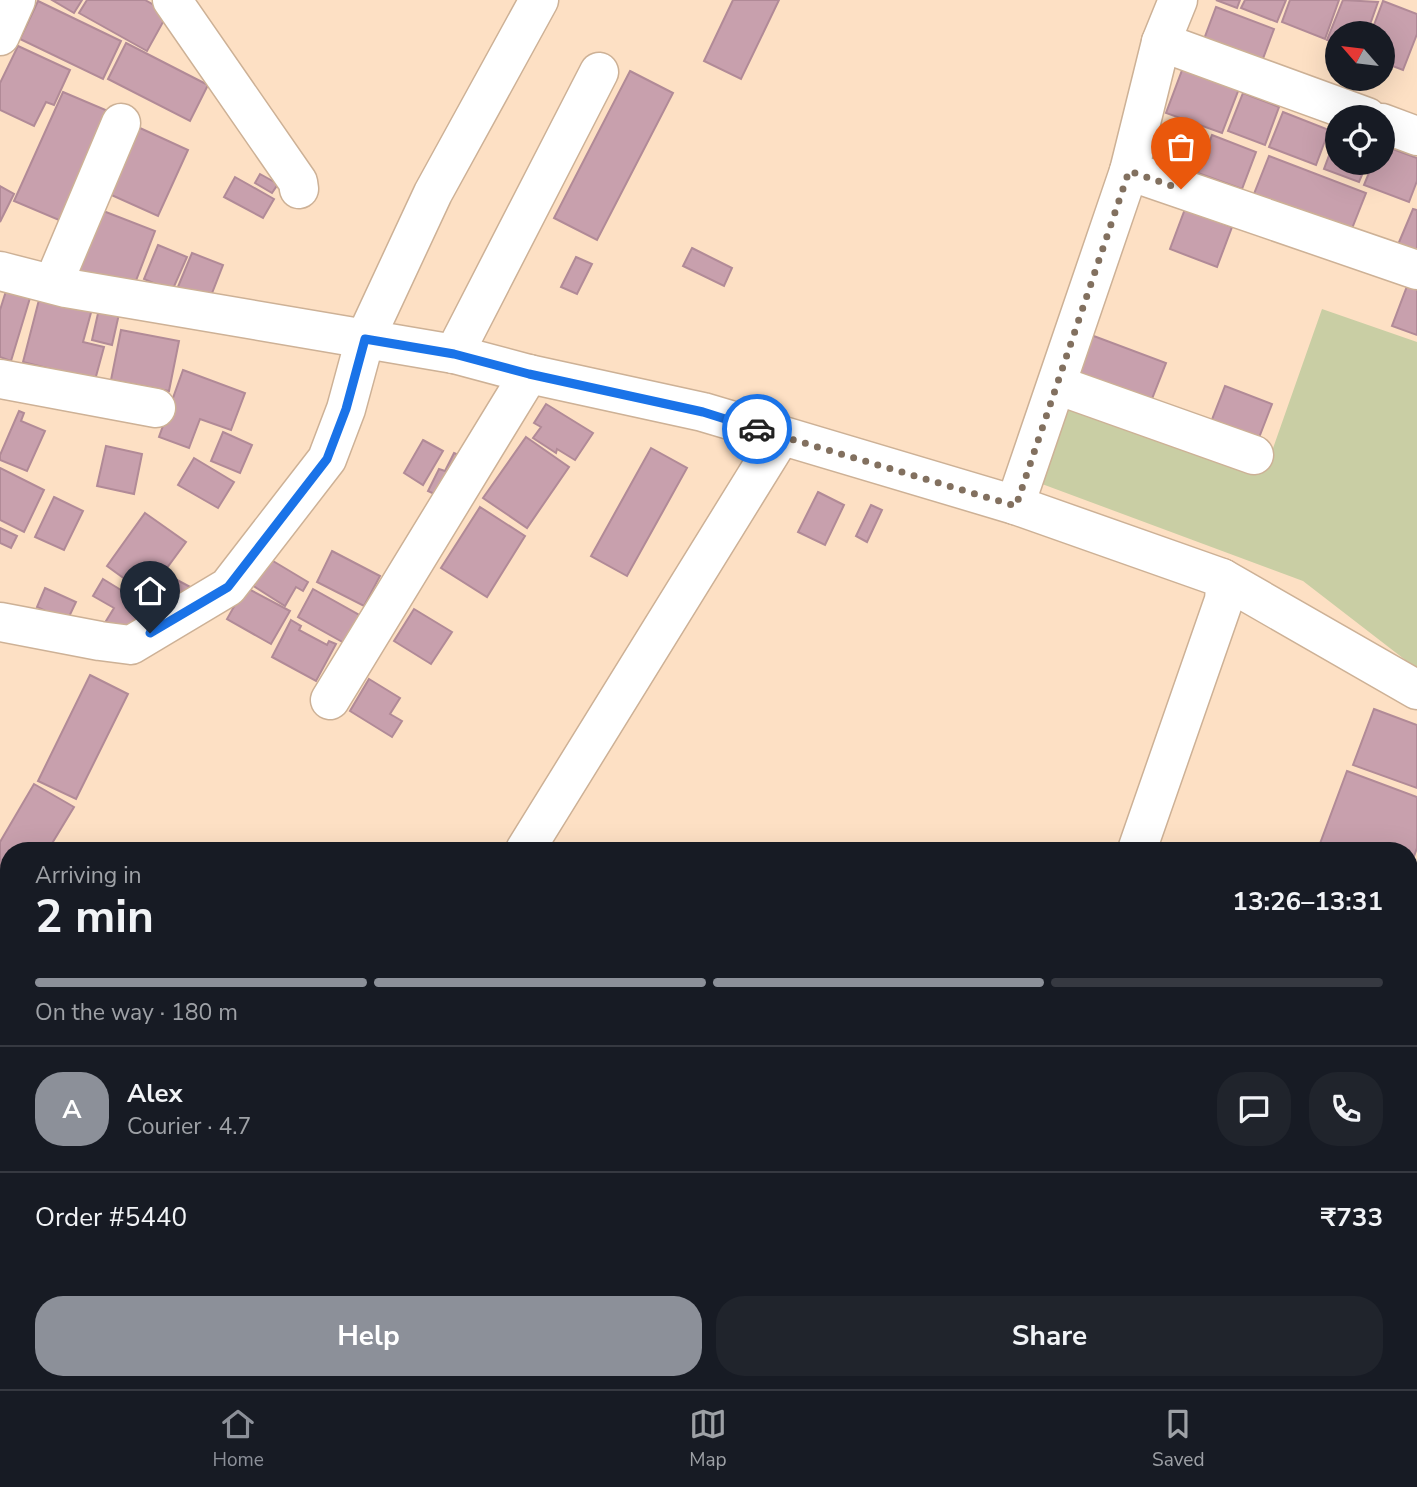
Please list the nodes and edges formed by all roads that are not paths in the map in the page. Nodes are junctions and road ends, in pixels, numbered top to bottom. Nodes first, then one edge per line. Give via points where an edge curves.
1 (172, 0) edge
2 (539, 0) edge
3 (1178, 0) edge
4 (1161, 42) junction
5 (599, 72) dead end
6 (1334, 105) edge
7 (121, 122) dead end
8 (1395, 128) edge
9 (1417, 136) edge
10 (1129, 171) junction
11 (299, 189) dead end
12 (1417, 270) edge
13 (0, 271) edge
14 (53, 284) junction
15 (365, 339) junction
16 (454, 354) junction
17 (529, 374) junction
18 (0, 379) edge
19 (1057, 385) junction
20 (156, 408) dead end
21 (781, 436) junction
22 (1254, 455) dead end
23 (1016, 506) junction
24 (1222, 578) junction
25 (0, 622) edge
26 (1417, 691) edge
27 (330, 700) dead end
28 (531, 842) edge
29 (1140, 842) edge

1 - 11 street
2 - 15 street via 433,193
3 - 4 street
4 - 6 street
4 - 10 street
5 - 16 street
7 - 14 street
8 - 9 street
10 - 12 street
10 - 19 street
13 - 14 street
14 - 15 street
15 - 16 street
15 - 25 street via 327,459 228,587 131,645
16 - 17 street
17 - 21 street via 703,412
17 - 27 street
18 - 20 street
19 - 22 street
19 - 23 street
21 - 23 street
21 - 28 street
23 - 24 street
24 - 26 street
24 - 29 street via 1224,600

